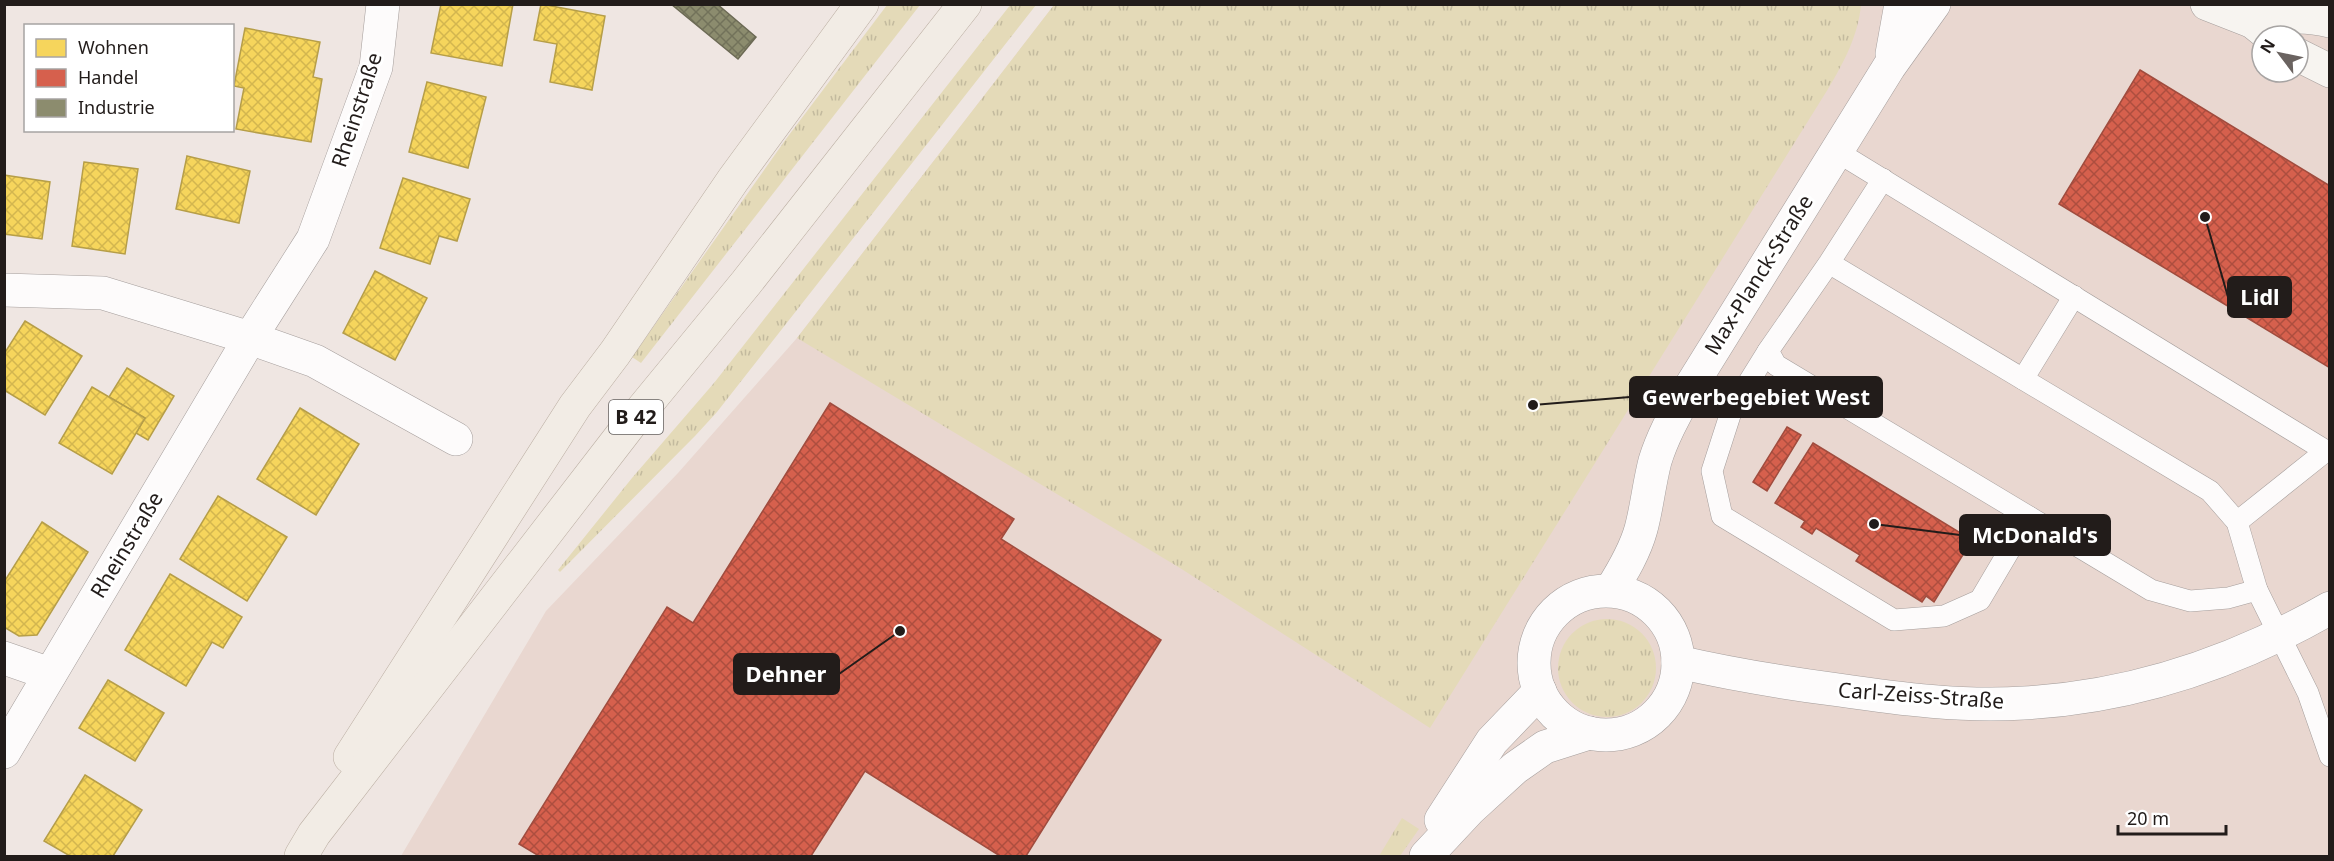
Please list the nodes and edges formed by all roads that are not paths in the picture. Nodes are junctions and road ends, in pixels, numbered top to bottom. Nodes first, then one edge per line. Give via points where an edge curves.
1 (383, 4) edge
2 (862, 4) edge
3 (965, 4) edge
4 (1901, 4) edge
5 (1934, 4) edge
6 (2207, 4) edge
7 (2263, 21) edge
8 (2330, 21) edge
9 (2310, 61) edge
10 (1888, 67) junction
11 (2330, 71) edge
12 (1836, 151) junction
13 (1883, 179) junction
14 (1829, 263) junction
15 (4, 290) edge
16 (2074, 296) junction
17 (250, 338) junction
18 (1772, 358) junction
19 (2023, 379) junction
20 (456, 439) dead end
21 (2029, 517) junction
22 (2237, 522) junction
23 (1611, 590) junction
24 (2258, 590) junction
25 (2330, 608) edge
26 (2278, 636) junction
27 (4, 658) edge
28 (1678, 662) junction
29 (50, 675) junction
30 (1540, 691) junction
31 (1589, 733) junction
32 (4, 752) edge
33 (2330, 756) edge
34 (308, 845) edge
35 (1419, 856) edge
36 (1426, 856) edge

1 - 17 street, Rheinstraße via 376,67 313,239
2 - 34 main road, B 42 via 575,406 334,781
3 - 34 main road, B 42 via 632,423
4 - 10 street, Max-Planck-Straße
5 - 10 street, Max-Planck-Straße
6 - 7 street
7 - 8 street via 2284,16
9 - 11 street
10 - 12 street, Max-Planck-Straße
12 - 13 lane
12 - 23 street, Max-Planck-Straße via 1670,424 1656,459 1634,548
13 - 14 lane
13 - 16 lane
14 - 18 lane
14 - 19 lane
15 - 17 street via 103,293
16 - 19 lane
16 - 22 lane via 2326,451
17 - 20 street via 315,361
17 - 29 street, Rheinstraße
18 - 21 lane
18 - 21 lane via 1731,409 1712,471 1722,516 1894,620 1944,616 1980,600
19 - 22 lane via 2210,491
21 - 24 lane via 2151,590 2190,601 2228,598
22 - 24 lane
23 - 28 street via 1635,597 1661,617 1670,630
23 - 30 street via 1576,598 1558,610 1544,627 1536,648 1535,670
24 - 26 lane
25 - 26 street, Carl-Zeiss-Straße
26 - 28 street, Carl-Zeiss-Straße via 2167,679 2112,692 2024,703 1976,704 1883,697
26 - 33 lane via 2308,693
27 - 29 street
28 - 31 street via 1669,698 1643,725 1607,736
29 - 32 street, Rheinstraße
30 - 31 street via 1559,718
30 - 35 street via 1492,741
31 - 36 street via 1545,747 1515,768

